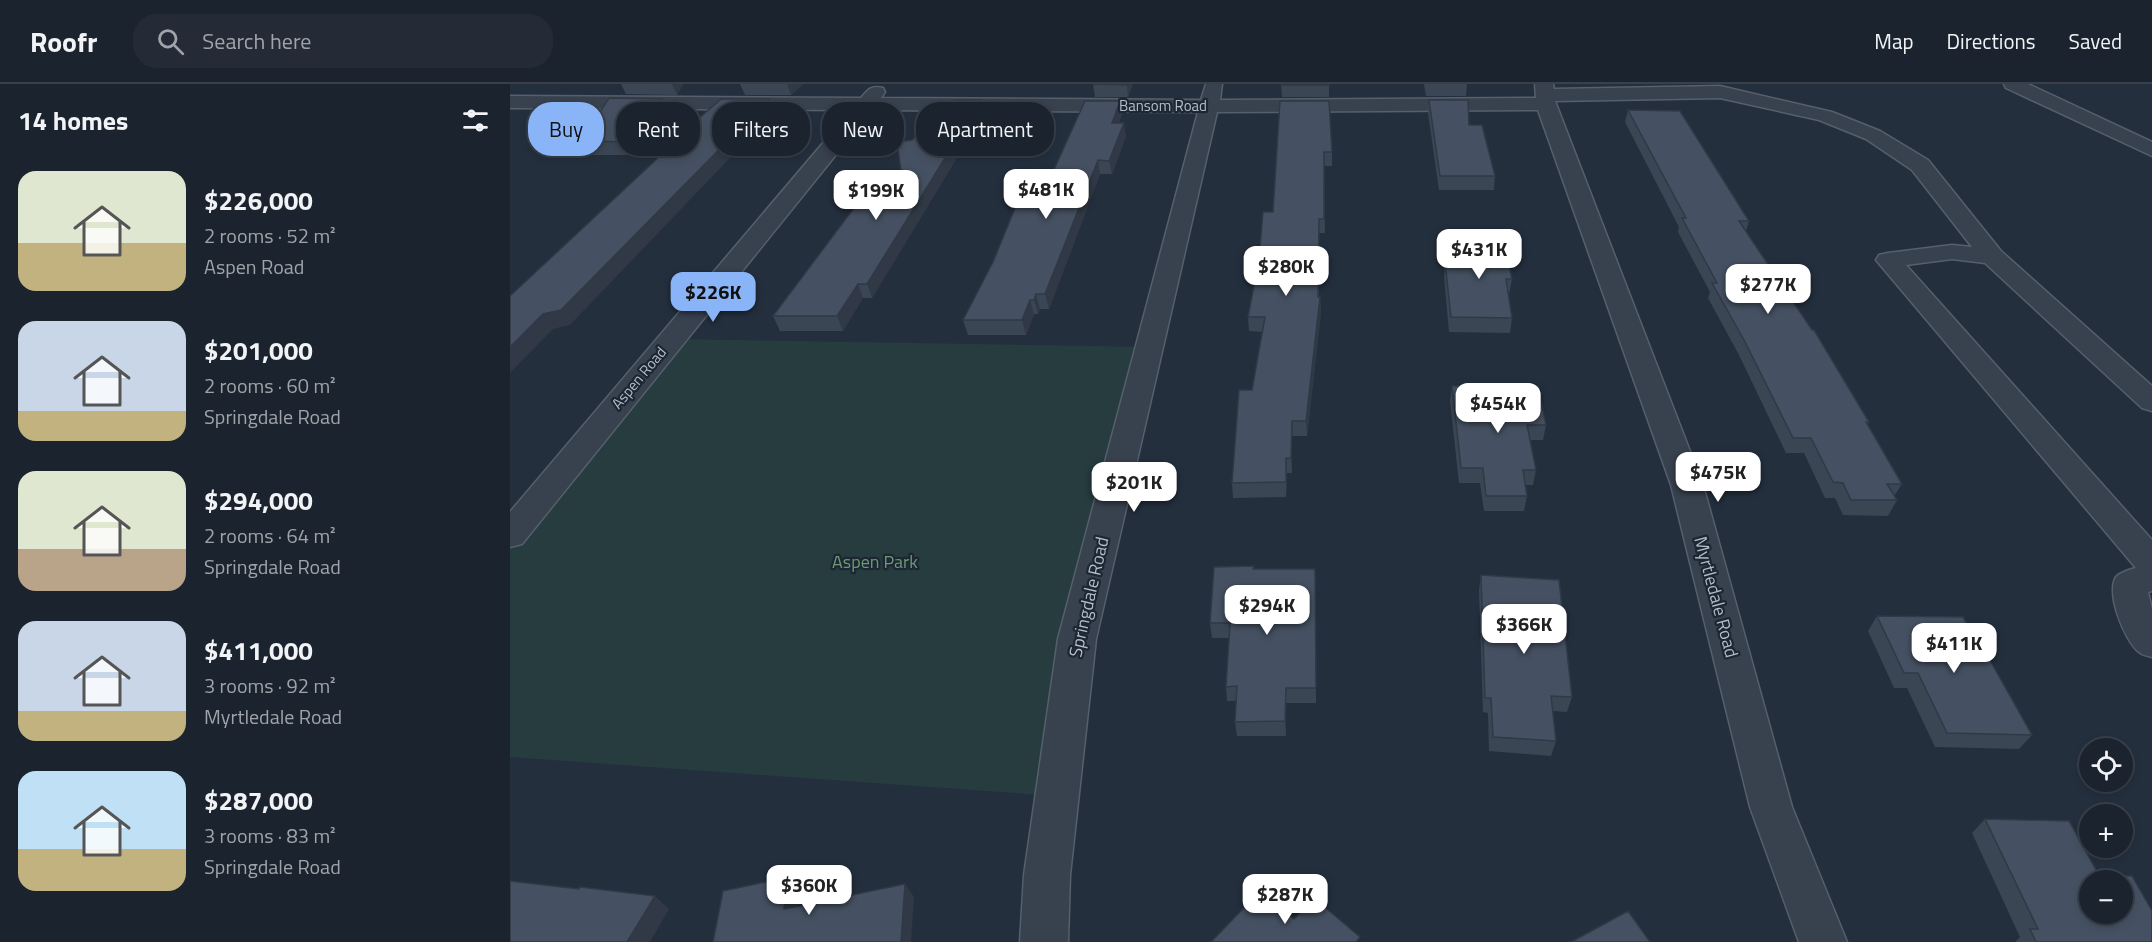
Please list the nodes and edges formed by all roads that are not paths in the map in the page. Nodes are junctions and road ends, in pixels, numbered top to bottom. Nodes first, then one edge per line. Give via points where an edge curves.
1 (553, 84) edge
2 (883, 84) edge
3 (2013, 84) edge
4 (1545, 94) edge
5 (1212, 95) edge
6 (519, 102) edge
7 (868, 102) edge
8 (904, 103) edge
9 (822, 104) edge
10 (2152, 150) edge
11 (823, 156) edge
12 (1992, 256) junction
13 (2152, 402) edge
14 (510, 535) edge
15 (2152, 562) edge
16 (2152, 578) edge
17 (2152, 642) edge
18 (1044, 942) edge
19 (1822, 942) edge

1 - 6 street
2 - 7 street, Aspen Road
3 - 10 street
4 - 5 street, Bansom Road
4 - 12 street, Bansom Road via 1720,92 1825,116 1873,135 1920,165
4 - 19 street, Myrtledale Road via 1687,485 1771,807
5 - 8 street, Bansom Road
5 - 18 street, Springdale Road via 1077,639 1047,875
6 - 9 street, Bansom Road
11 - 14 street, Aspen Road
12 - 13 street, Bansom Road
12 - 15 street via 1952,252 1888,260
16 - 17 street via 2130,585 2130,603

